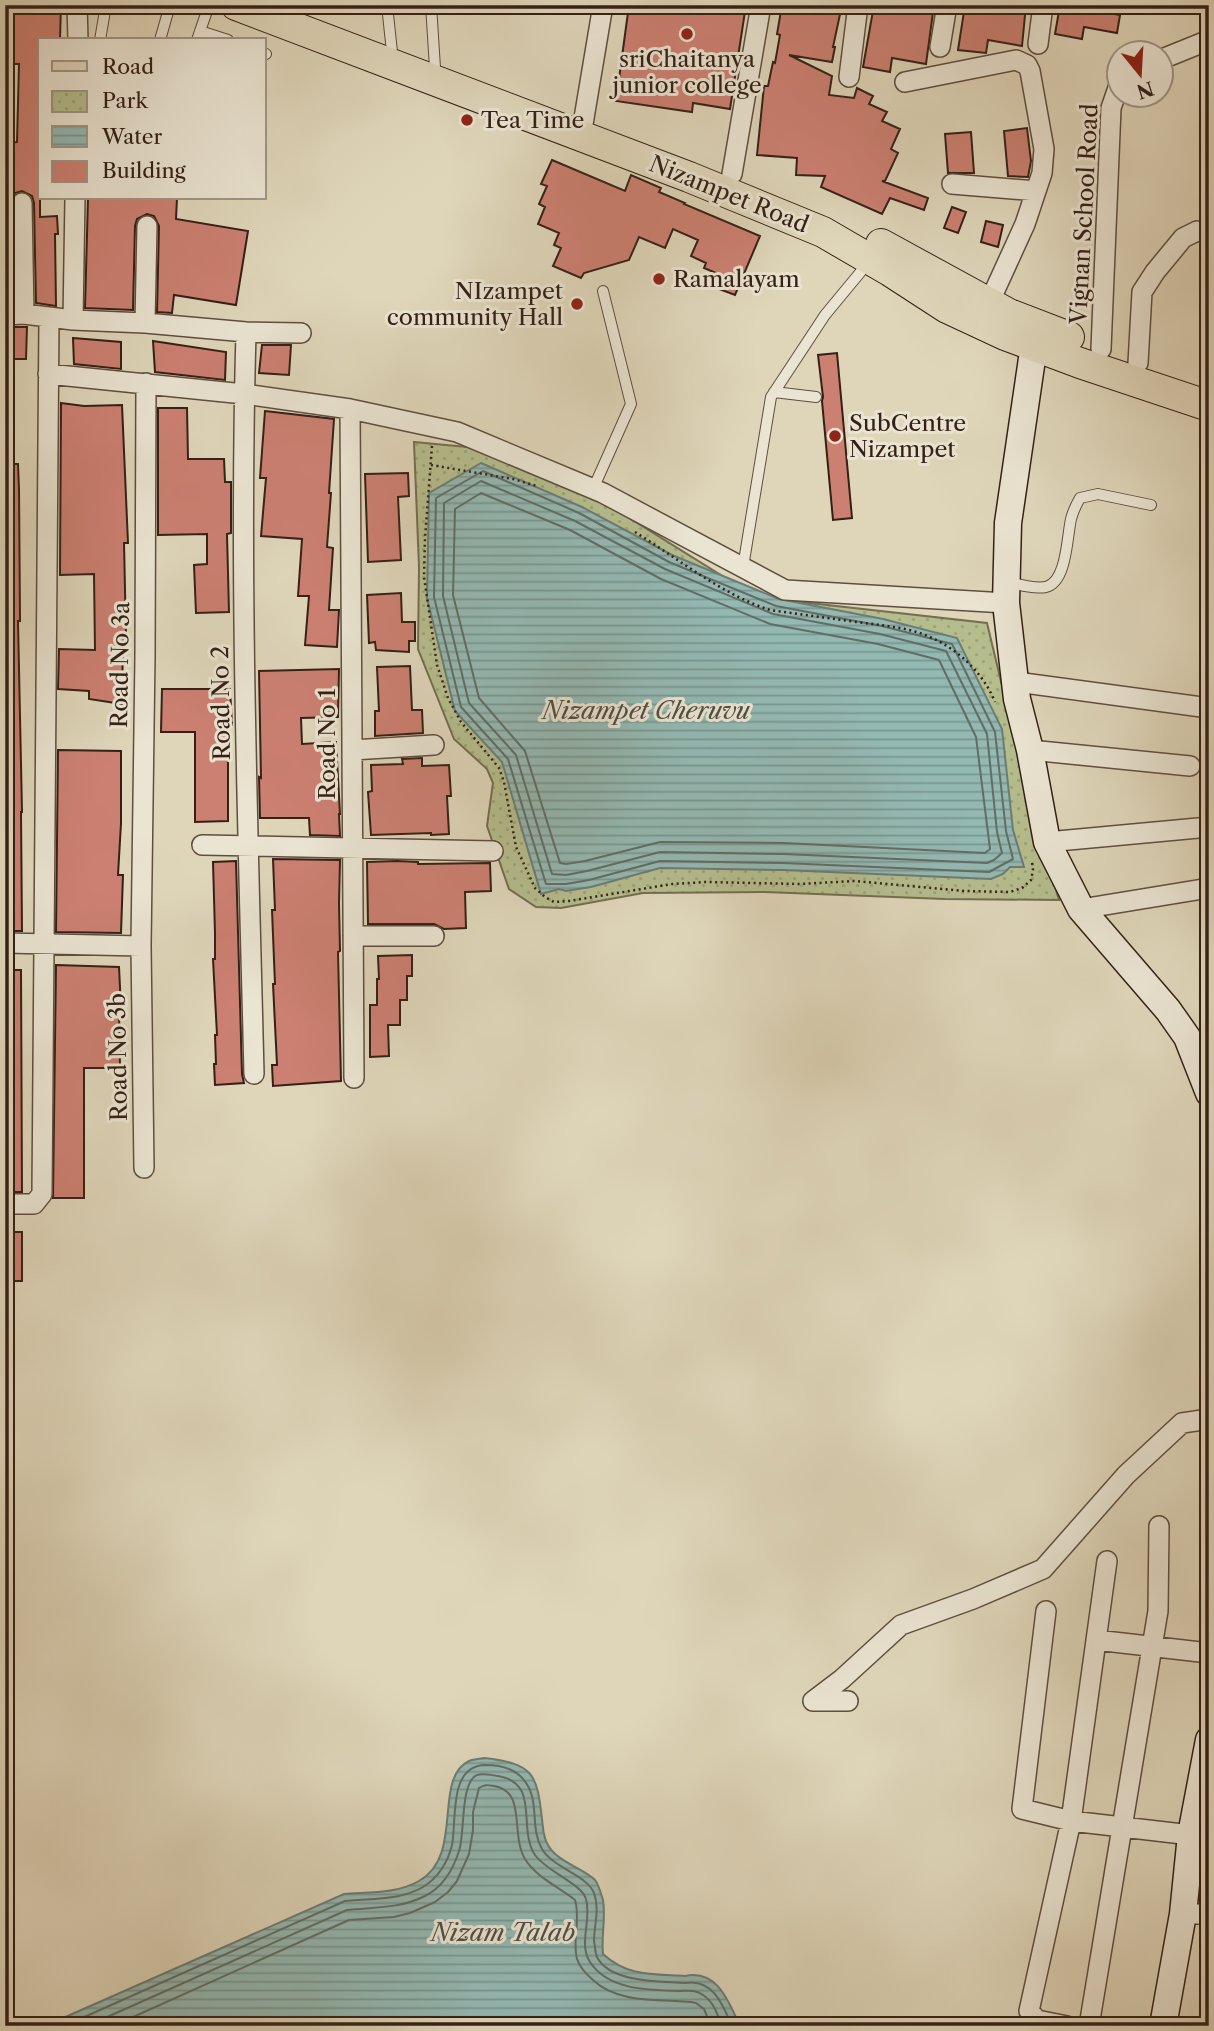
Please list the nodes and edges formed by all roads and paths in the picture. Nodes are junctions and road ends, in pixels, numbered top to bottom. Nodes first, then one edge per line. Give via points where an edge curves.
1 (77, 5) edge
2 (106, 5) edge
3 (170, 5) edge
4 (209, 5) edge
5 (236, 5) edge
6 (268, 5) edge
7 (387, 5) edge
8 (431, 5) edge
9 (603, 5) edge
10 (761, 5) edge
11 (858, 5) edge
12 (947, 5) edge
13 (1043, 5) edge
14 (199, 35) edge
15 (78, 38) edge
16 (100, 38) edge
17 (161, 38) edge
18 (216, 38) edge
19 (1209, 40) edge
20 (1038, 44) dead end
21 (940, 47) dead end
22 (1176, 53) edge
23 (409, 61) junction
24 (849, 77) dead end
25 (905, 82) dead end
26 (1111, 108) edge
27 (583, 124) junction
28 (732, 174) junction
29 (952, 184) dead end
30 (1035, 191) junction
31 (75, 200) edge
32 (22, 202) dead end
33 (147, 226) dead end
34 (1209, 233) edge
35 (871, 260) junction
36 (934, 286) junction
37 (603, 291) dead end
38 (989, 303) junction
39 (15, 315) edge
40 (49, 318) junction
41 (73, 320) junction
42 (145, 323) junction
43 (246, 332) junction
44 (301, 333) dead end
45 (1034, 345) junction
46 (1101, 349) junction
47 (1138, 363) junction
48 (48, 374) junction
49 (146, 383) junction
50 (1209, 387) edge
51 (774, 392) junction
52 (244, 394) junction
53 (816, 397) dead end
54 (1209, 406) edge
55 (349, 409) junction
56 (434, 427) junction
57 (431, 465) junction
58 (537, 486) dead end
59 (593, 489) junction
60 (1151, 505) dead end
61 (630, 529) dead end
62 (744, 561) dead end
63 (1007, 593) junction
64 (1016, 682) junction
65 (996, 706) dead end
66 (1209, 708) edge
67 (434, 745) dead end
68 (352, 750) junction
69 (1030, 750) junction
70 (1190, 765) dead end
71 (1209, 827) edge
72 (202, 845) dead end
73 (249, 845) junction
74 (352, 848) junction
75 (1038, 849) junction
76 (493, 851) dead end
77 (1209, 888) edge
78 (1082, 909) junction
79 (353, 936) junction
80 (434, 936) dead end
81 (5, 943) edge
82 (43, 943) junction
83 (141, 946) junction
84 (254, 1074) dead end
85 (354, 1078) dead end
86 (1209, 1093) edge
87 (144, 1168) dead end
88 (5, 1204) edge
89 (1209, 1419) edge
90 (1159, 1526) dead end
91 (1107, 1561) dead end
92 (1046, 1611) dead end
93 (1096, 1640) junction
94 (1153, 1646) junction
95 (1209, 1653) edge
96 (848, 1701) dead end
97 (1209, 1740) edge
98 (1071, 1821) junction
99 (1123, 1828) junction
100 (1191, 1835) junction
101 (1196, 1914) edge
102 (1068, 2026) edge
103 (1089, 2026) edge
104 (1163, 2026) edge

1 - 15 street
2 - 16 lane
3 - 17 lane
4 - 14 lane
5 - 23 main road, Nizampet Road
6 - 23 main road, Nizampet Road
7 - 23 lane
8 - 23 lane
9 - 27 street
10 - 28 street
11 - 24 street
12 - 21 street
13 - 20 street
14 - 18 lane
19 - 22 street
23 - 27 main road, Nizampet Road
23 - 35 main road, Nizampet Road via 823,232
25 - 30 street via 1016,60 1027,65 1044,149
26 - 46 street, Vignan School Road
27 - 28 main road, Nizampet Road
28 - 36 main road, Nizampet Road via 882,244
29 - 30 street
30 - 38 street
31 - 41 street
32 - 39 street
33 - 42 street
34 - 47 street via 1197,231 1183,237 1142,292
35 - 36 main road, Nizampet Road
35 - 51 lane via 825,315
36 - 38 main road, Nizampet Road
36 - 45 main road, Nizampet Road via 947,308
37 - 59 lane via 631,404
38 - 46 main road, Nizampet Road
39 - 40 street
40 - 41 street
40 - 48 street
41 - 42 street
42 - 43 street
43 - 44 street
43 - 52 street, Road No 2
45 - 54 main road, Nizampet Road
45 - 63 street via 1008,523
46 - 47 main road, Nizampet Road
47 - 50 main road, Nizampet Road
48 - 49 street
48 - 82 street
49 - 52 street
49 - 83 street, Road No 3a
51 - 53 lane
51 - 62 lane
52 - 55 street
52 - 73 street, Road No 2
55 - 56 street
55 - 68 street, Road No 1
56 - 57 path
56 - 59 street via 457,432
57 - 58 path
57 - 75 path via 424,577 437,665 461,722 499,768 516,847 545,897 569,901 706,882 854,881 1010,892 1031,880
59 - 63 street via 785,590
60 - 63 lane via 1098,494 1080,498 1056,580 1044,587
61 - 65 path via 757,606 907,629 930,637 966,661 981,677
63 - 64 street
64 - 66 street
64 - 69 street
67 - 68 street
68 - 74 street, Road No 1
69 - 70 street
69 - 75 street
71 - 75 street
72 - 73 street
73 - 74 street
73 - 84 street, Road No 2
74 - 76 street
74 - 79 street, Road No 1
75 - 78 street
77 - 78 street
78 - 86 street via 1187,1037
79 - 80 street
79 - 85 street, Road No 1
81 - 82 street
82 - 83 street
82 - 88 street via 42,1194 34,1204
83 - 87 street, Road No 3b
89 - 96 street via 1182,1423 1126,1475 1043,1569 901,1625 813,1701
90 - 94 street
91 - 93 street
92 - 98 street via 1022,1809
93 - 94 street
93 - 98 street
94 - 95 street
94 - 99 street
97 - 100 street
98 - 99 street
98 - 102 street via 1029,2011 1037,2020
99 - 100 street
99 - 103 street
100 - 101 street
101 - 104 street

